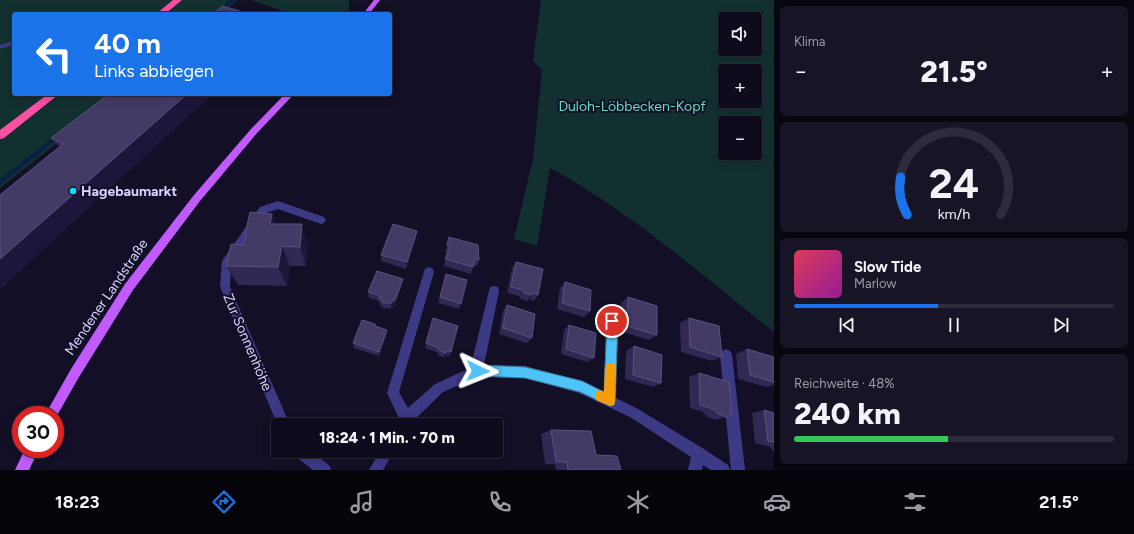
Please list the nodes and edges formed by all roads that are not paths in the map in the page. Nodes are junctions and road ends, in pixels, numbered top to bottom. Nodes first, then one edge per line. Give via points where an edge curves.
1 (178, 0) edge
2 (377, 0) edge
3 (163, 12) edge
4 (368, 12) edge
5 (12, 44) edge
6 (0, 47) edge
7 (51, 96) edge
8 (288, 96) edge
9 (0, 135) edge
10 (321, 220) dead end
11 (429, 272) dead end
12 (494, 291) dead end
13 (612, 321) dead end
14 (726, 355) dead end
15 (478, 371) junction
16 (610, 401) junction
17 (56, 406) edge
18 (281, 418) edge
19 (403, 418) edge
20 (408, 418) edge
21 (699, 454) junction
22 (28, 458) edge
23 (309, 458) edge
24 (383, 458) edge
25 (22, 470) edge
26 (324, 470) edge
27 (376, 470) edge
28 (695, 470) edge
29 (723, 470) edge
30 (738, 470) edge

1 - 3 highway
2 - 4 main road
5 - 6 street
7 - 9 highway
8 - 17 main road, Mendener Landstraße via 254,131 197,198 129,287
10 - 18 street, Zur Sonnenhöhe via 278,205 263,210 226,264 225,287
11 - 19 street via 393,392
12 - 15 street
13 - 16 street
14 - 30 street
15 - 16 street via 525,372 582,386
15 - 20 street via 440,388
16 - 21 street
21 - 28 street
21 - 29 street
22 - 25 main road
23 - 26 street
24 - 27 street

